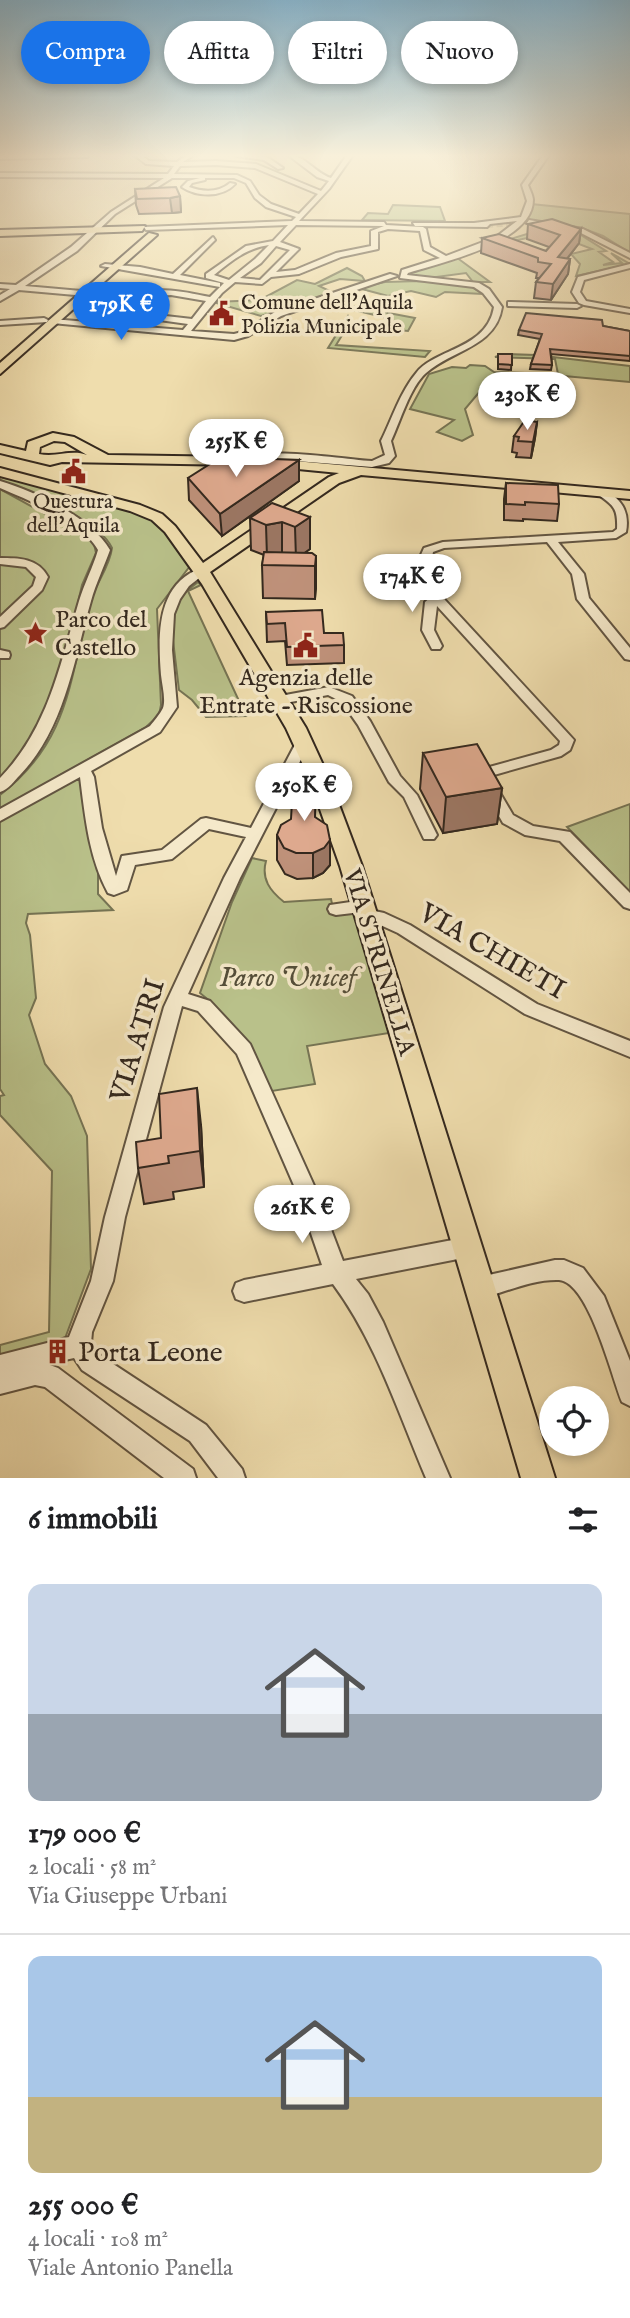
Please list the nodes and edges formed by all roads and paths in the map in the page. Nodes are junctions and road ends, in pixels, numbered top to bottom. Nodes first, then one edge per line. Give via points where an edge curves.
1 (103, 224) edge
2 (252, 224) edge
3 (292, 224) edge
4 (311, 224) edge
5 (519, 226) junction
6 (174, 227) junction
7 (99, 228) junction
8 (149, 231) junction
9 (0, 233) edge
10 (130, 235) junction
11 (213, 239) dead end
12 (273, 244) junction
13 (630, 256) edge
14 (443, 257) junction
15 (110, 266) junction
16 (630, 266) edge
17 (271, 275) junction
18 (174, 276) junction
19 (400, 278) junction
20 (231, 283) junction
21 (0, 286) edge
22 (18, 287) junction
23 (128, 289) dead end
24 (80, 292) junction
25 (116, 296) junction
26 (0, 299) edge
27 (211, 300) junction
28 (579, 302) junction
29 (506, 306) junction
30 (630, 311) edge
31 (48, 321) junction
32 (0, 323) edge
33 (193, 323) junction
34 (113, 327) junction
35 (185, 333) junction
36 (216, 337) junction
37 (0, 361) edge
38 (0, 370) edge
39 (82, 446) junction
40 (0, 448) edge
41 (34, 449) junction
42 (66, 459) junction
43 (117, 460) junction
44 (242, 461) junction
45 (332, 467) junction
46 (364, 470) junction
47 (0, 472) edge
48 (329, 483) junction
49 (0, 484) edge
50 (625, 502) edge
51 (550, 539) junction
52 (0, 561) edge
53 (202, 570) junction
54 (437, 598) junction
55 (0, 624) edge
56 (436, 646) dead end
57 (630, 656) edge
58 (280, 700) junction
59 (302, 759) junction
60 (82, 769) junction
61 (0, 787) edge
62 (0, 816) edge
63 (255, 834) junction
64 (429, 835) dead end
65 (630, 903) edge
66 (336, 909) dead end
67 (365, 911) junction
68 (177, 997) junction
69 (630, 1049) edge
70 (468, 1247) junction
71 (337, 1273) junction
72 (480, 1288) junction
73 (244, 1290) dead end
74 (61, 1356) junction
75 (0, 1366) edge
76 (0, 1382) edge
77 (630, 1394) edge
78 (184, 1478) edge
79 (233, 1478) edge
80 (438, 1478) edge
81 (538, 1478) edge

1 - 7 street
2 - 6 street
3 - 12 street
4 - 5 street
5 - 13 street via 596,237
5 - 14 street via 505,237
6 - 8 street
6 - 8 street
7 - 8 main road
7 - 9 main road
7 - 10 main road
7 - 22 street
8 - 10 main road
8 - 15 main road
10 - 15 main road via 130,244
11 - 18 street
12 - 17 street via 295,250
12 - 20 street
12 - 20 street via 249,245 209,276
14 - 17 street via 427,248 423,229 382,227 374,231 375,247 296,272
14 - 19 street
15 - 18 street
15 - 24 main road
16 - 28 street via 581,279 576,288
17 - 20 street via 259,283
18 - 20 street
19 - 29 street via 473,285
19 - 36 street via 374,282 273,316 244,335
20 - 27 street
21 - 22 street
22 - 24 street
22 - 26 street
23 - 25 street
24 - 25 street
24 - 31 main road
25 - 34 street via 106,303 120,320
27 - 33 street
27 - 33 street via 160,292 133,301 154,317
28 - 29 street
28 - 30 street
29 - 44 street via 462,350 421,372 386,441 390,456 386,461 370,464 268,456
31 - 32 street
31 - 34 street
31 - 37 main road
31 - 38 main road
33 - 35 street
33 - 36 street
34 - 35 street
35 - 36 street
39 - 41 main road via 66,438
39 - 42 main road
39 - 43 main road
40 - 41 main road
41 - 42 main road via 42,460
42 - 43 main road
43 - 44 main road
44 - 45 main road
45 - 46 main road
45 - 48 main road via 335,474
46 - 48 main road
46 - 50 main road via 601,493
47 - 53 main road, VIA STRINELLA via 152,515 170,529
48 - 53 main road
49 - 61 street via 77,524 104,548 51,720 31,754
50 - 51 street via 622,530 615,535
51 - 54 street via 430,548 426,557
51 - 57 street via 577,572 582,598
52 - 55 street via 29,564 42,577 38,587
53 - 58 main road, VIA STRINELLA
53 - 60 street via 168,605 167,716 155,729
54 - 56 street via 431,602 428,628
54 - 65 street via 568,740 556,753 487,772 486,781 503,813 526,830 567,837
58 - 59 main road, VIA STRINELLA
58 - 64 street via 326,691 347,699 394,779 411,795
59 - 63 street, VIA ATRI
59 - 67 main road, VIA STRINELLA
60 - 62 street
60 - 63 street via 102,858 114,889 121,886 129,859 168,854 204,824 213,822
63 - 68 street, VIA ATRI
66 - 67 street
67 - 69 street, VIA CHIETI via 404,929 531,1009
67 - 70 main road, VIA STRINELLA
68 - 71 street via 204,1006 244,1049 306,1189
68 - 74 street, VIA ATRI via 102,1281 81,1332
70 - 71 street
70 - 72 main road, VIA STRINELLA
71 - 73 street
71 - 80 street via 375,1330
72 - 77 street via 555,1270 580,1277 592,1294
72 - 81 main road, VIA STRINELLA
74 - 75 street
74 - 76 street via 35,1374
74 - 78 street
74 - 79 street via 90,1362 198,1433

